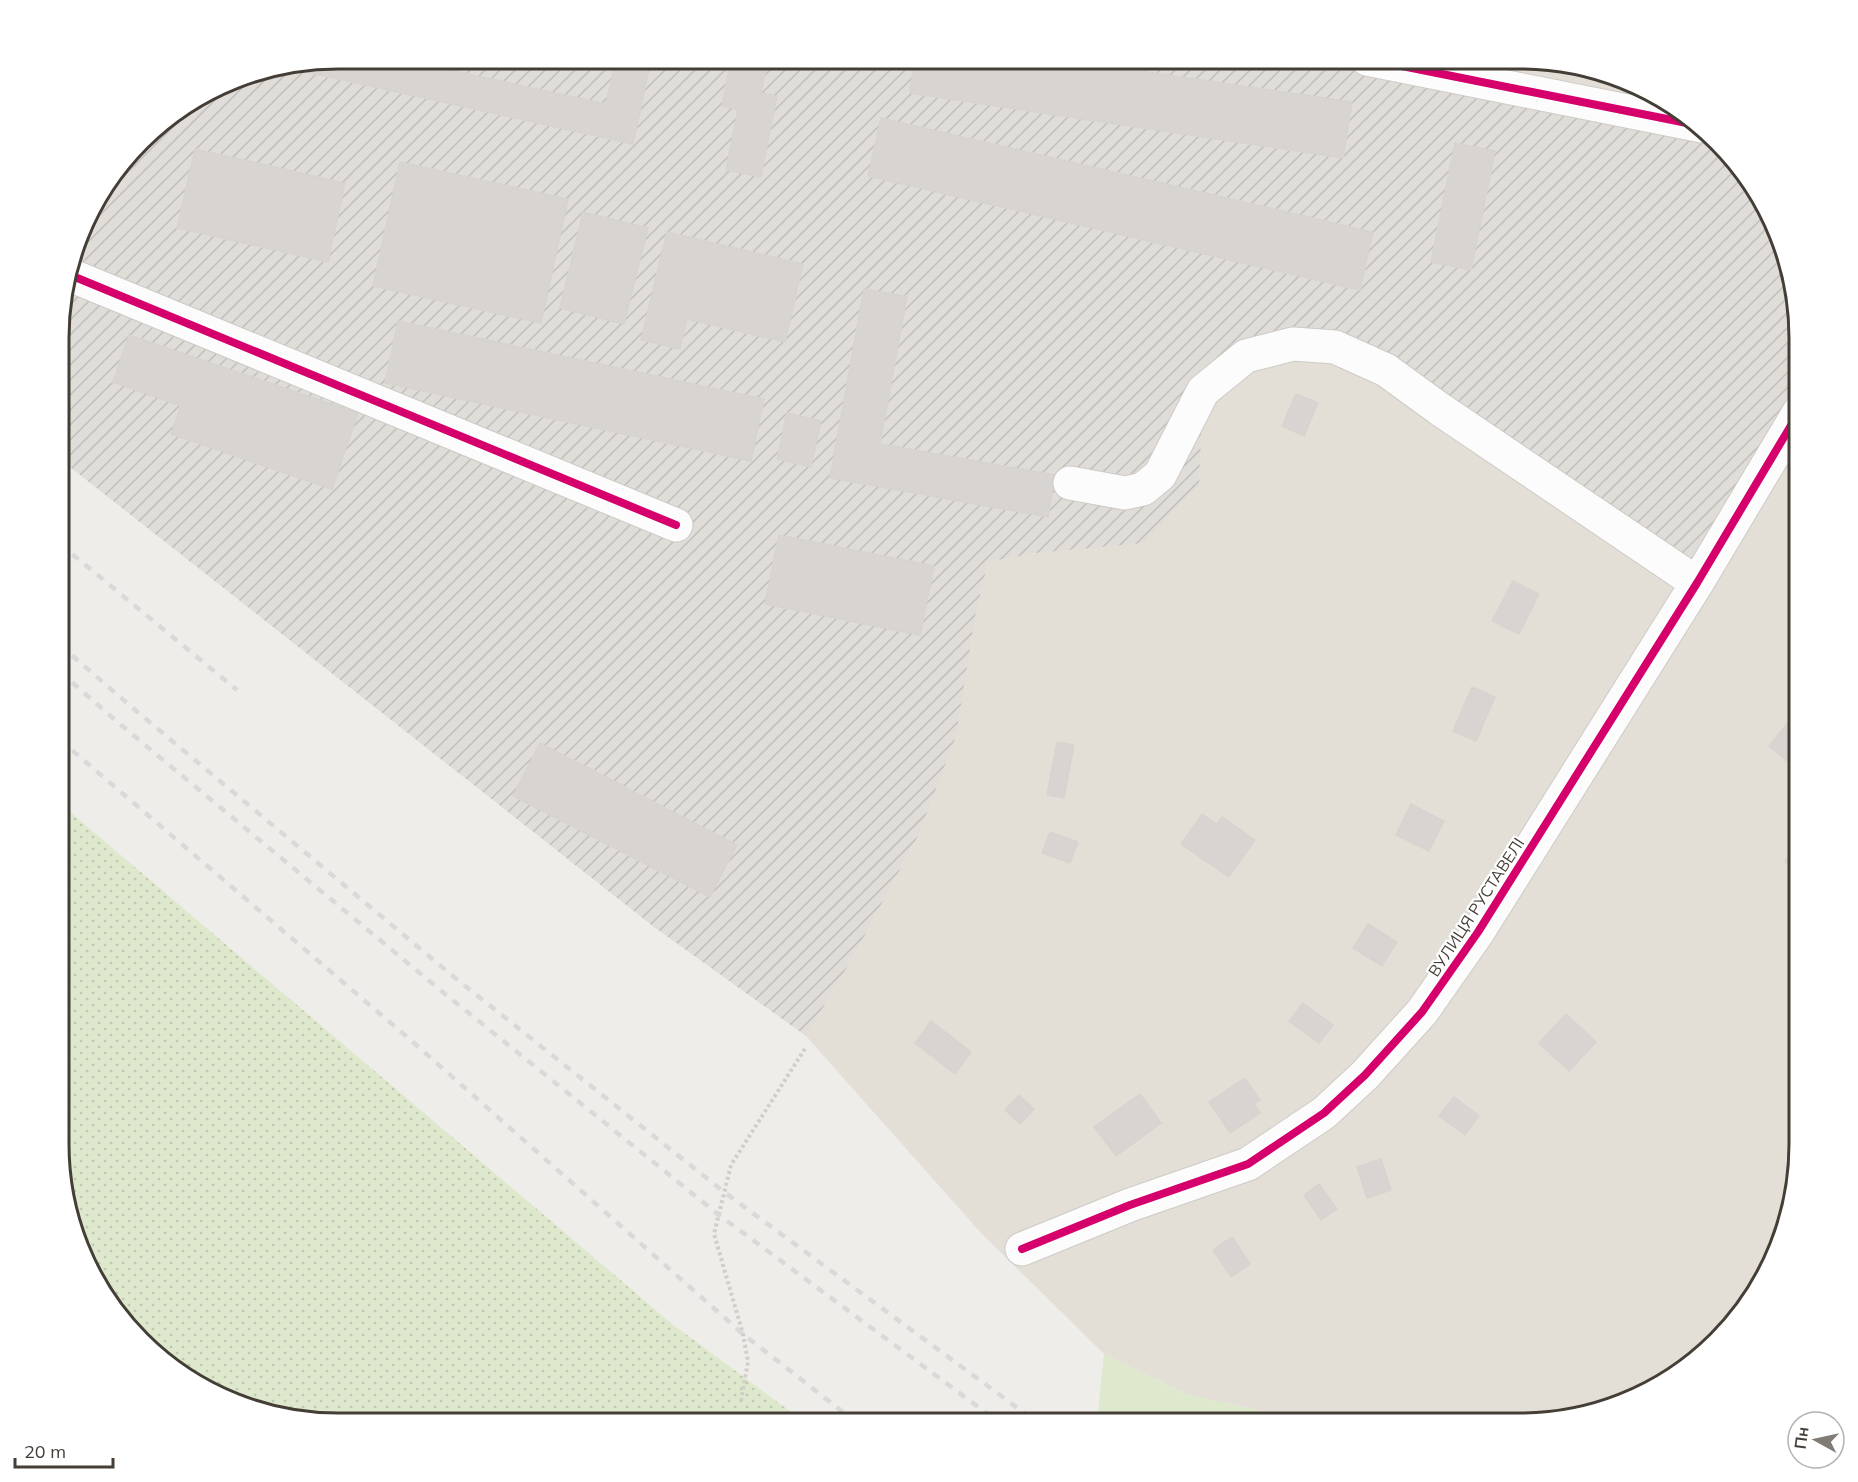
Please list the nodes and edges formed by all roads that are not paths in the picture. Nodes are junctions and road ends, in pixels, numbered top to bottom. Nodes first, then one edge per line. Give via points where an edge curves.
1 (1418, 69) edge
2 (1680, 121) edge
3 (76, 277) edge
4 (1789, 429) edge
5 (1070, 483) dead end
6 (676, 525) dead end
7 (1697, 583) junction
8 (1022, 1249) dead end

1 - 2 street
3 - 6 street
4 - 7 street, ВУЛИЦЯ РУСТАВЕЛІ
5 - 7 street via 1125,493 1143,489 1160,476 1203,391 1246,356 1293,344 1335,347 1386,370
7 - 8 street, ВУЛИЦЯ РУСТАВЕЛІ via 1478,932 1422,1011 1365,1075 1324,1113 1248,1164 1130,1204

